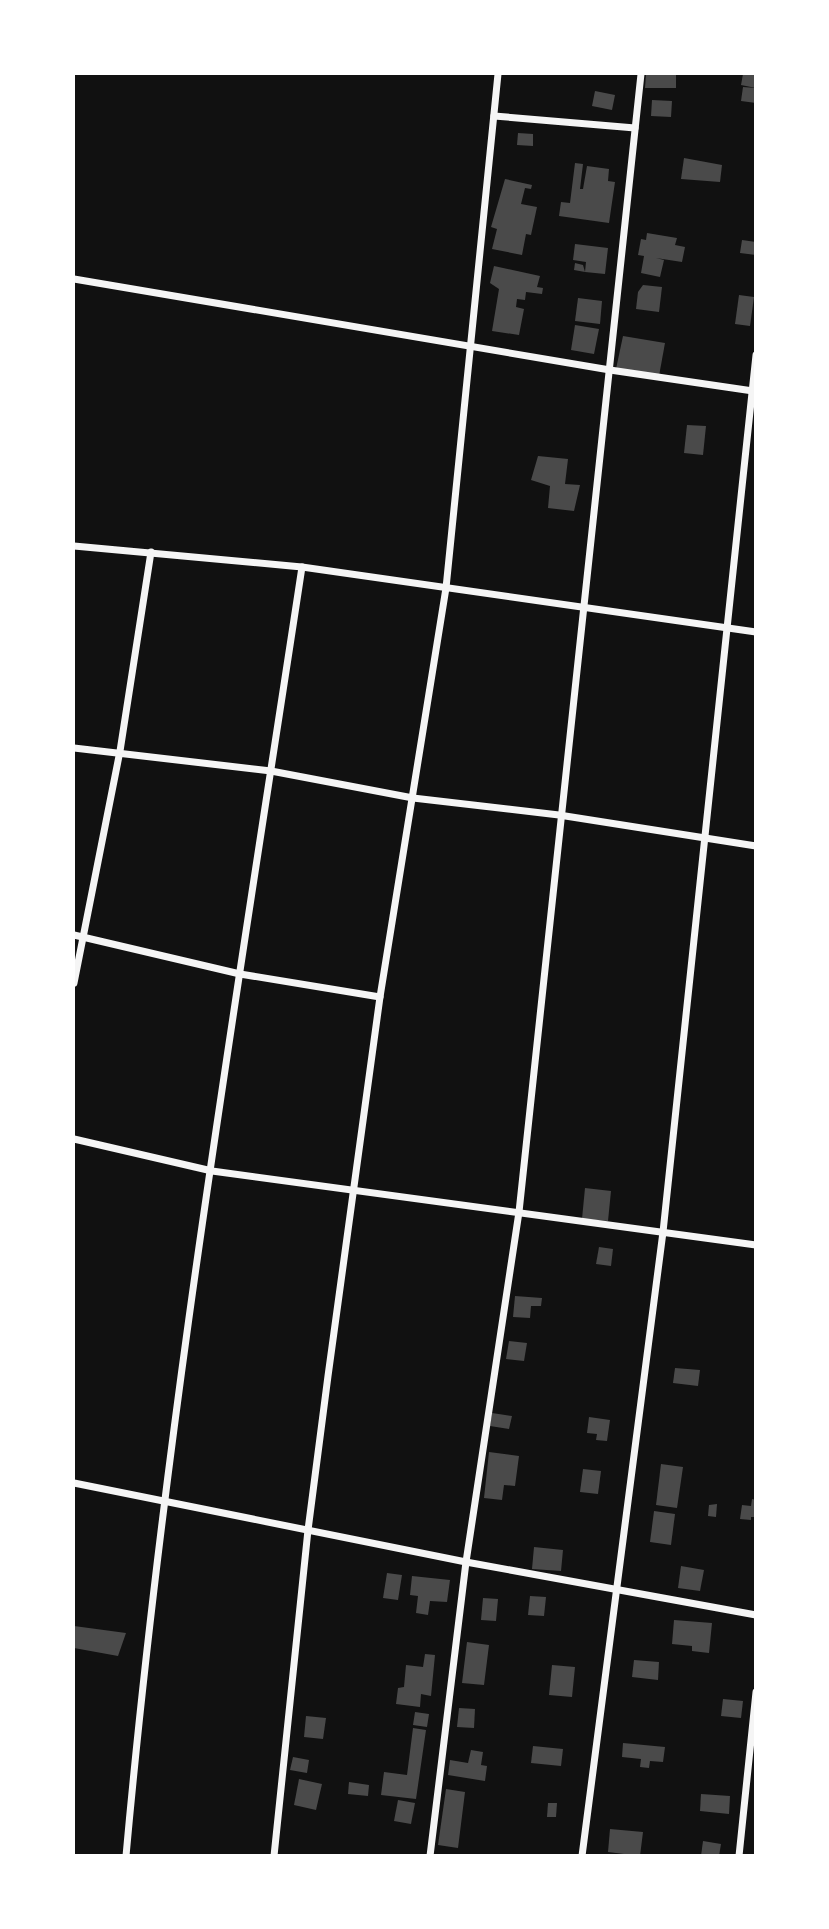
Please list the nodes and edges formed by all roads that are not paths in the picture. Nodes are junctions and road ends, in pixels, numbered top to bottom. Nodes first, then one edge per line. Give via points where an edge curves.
1 (498, 74) edge
2 (641, 74) edge
3 (494, 116) junction
4 (635, 128) junction
5 (74, 279) edge
6 (473, 346) junction
7 (755, 355) edge
8 (610, 370) junction
9 (753, 391) edge
10 (74, 546) edge
11 (151, 552) junction
12 (302, 567) junction
13 (446, 588) junction
14 (582, 608) junction
15 (727, 628) junction
16 (755, 632) edge
17 (74, 748) edge
18 (120, 751) junction
19 (271, 771) junction
20 (413, 798) junction
21 (559, 815) junction
22 (707, 840) junction
23 (755, 846) edge
24 (78, 935) edge
25 (240, 974) junction
26 (74, 983) edge
27 (380, 997) junction
28 (74, 1139) edge
29 (212, 1171) junction
30 (355, 1190) junction
31 (519, 1212) junction
32 (663, 1231) junction
33 (755, 1245) edge
34 (74, 1483) edge
35 (164, 1501) junction
36 (308, 1530) junction
37 (466, 1562) junction
38 (615, 1588) junction
39 (755, 1615) edge
40 (755, 1692) edge
41 (126, 1856) edge
42 (274, 1856) edge
43 (430, 1856) edge
44 (582, 1856) edge
45 (739, 1856) edge

1 - 3 street
2 - 4 street
3 - 4 street
3 - 6 street
4 - 8 street
5 - 6 street
6 - 8 street
6 - 13 street
7 - 9 street
8 - 9 street
8 - 14 street
9 - 15 street
10 - 11 street
11 - 12 street
11 - 18 street
12 - 13 street
12 - 19 street
13 - 14 street
13 - 20 street
14 - 15 street
14 - 21 street
15 - 16 street
15 - 22 street
17 - 18 street
18 - 19 street
18 - 24 street
19 - 20 street
19 - 25 street
20 - 21 street
20 - 27 street
21 - 22 street
21 - 31 street
22 - 23 street
22 - 32 street
24 - 25 street
24 - 26 street
25 - 27 street
25 - 29 street
27 - 30 street
28 - 29 street
29 - 30 street
29 - 35 street
30 - 31 street
30 - 36 street
31 - 32 street
31 - 37 street
32 - 33 street
32 - 38 street
34 - 35 street
35 - 36 street
35 - 41 street
36 - 37 street
36 - 42 street
37 - 38 street
37 - 43 street
38 - 39 street
38 - 44 street
40 - 45 street

